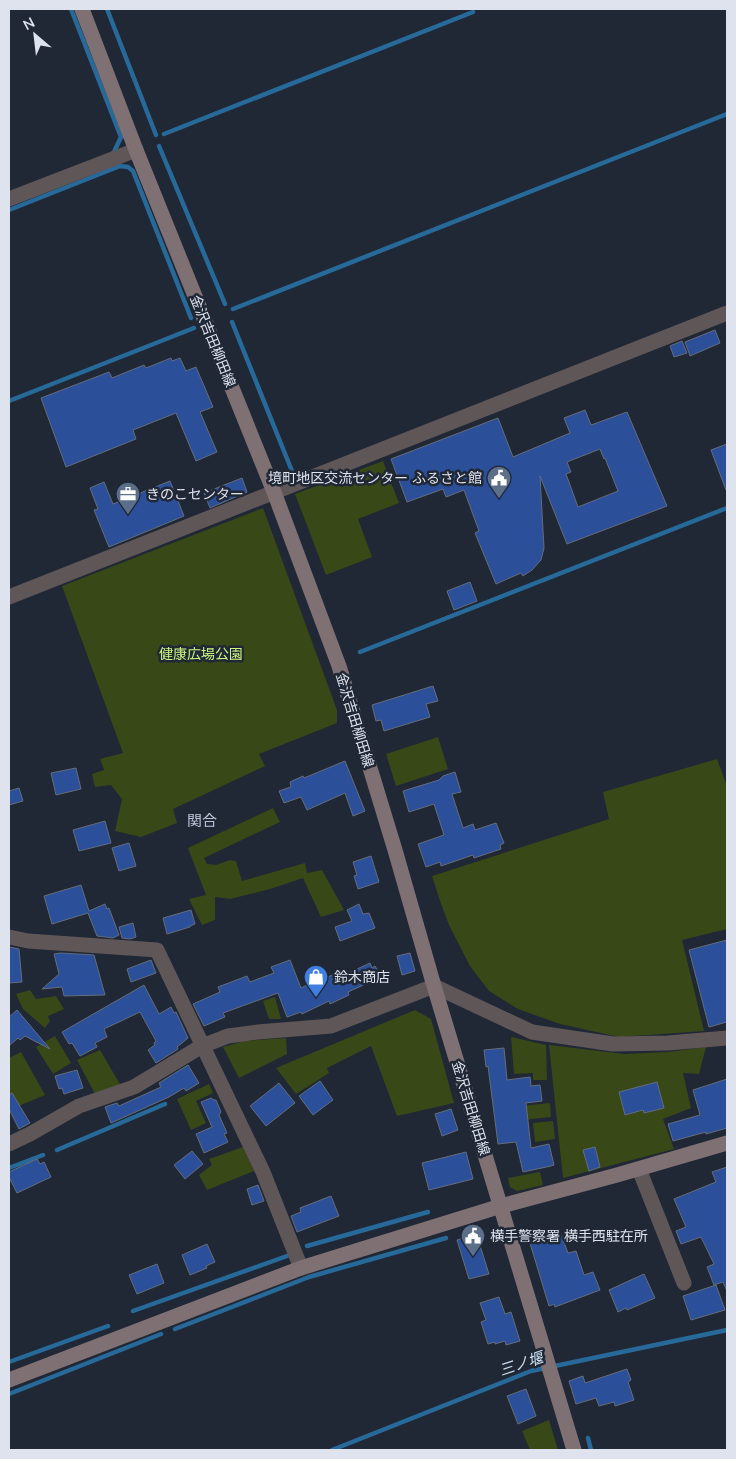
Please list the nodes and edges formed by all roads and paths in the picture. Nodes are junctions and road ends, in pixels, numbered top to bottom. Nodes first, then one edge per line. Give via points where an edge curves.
1 (82, 9) edge
2 (136, 150) junction
3 (9, 199) edge
4 (727, 313) edge
5 (274, 492) junction
6 (9, 596) edge
7 (9, 937) edge
8 (434, 986) junction
9 (727, 1038) edge
10 (202, 1046) junction
11 (727, 1143) edge
12 (9, 1144) edge
13 (639, 1169) junction
14 (501, 1206) junction
15 (301, 1268) junction
16 (684, 1283) dead end
17 (9, 1380) edge
18 (574, 1450) edge

1 - 2 main road, 金沢吉田柳田線
2 - 3 street
2 - 5 main road, 金沢吉田柳田線
4 - 5 street
5 - 6 street
5 - 8 main road, 金沢吉田柳田線 via 339,666
7 - 10 street via 157,950
8 - 9 street via 532,1032 613,1044
8 - 10 street via 331,1026 228,1036
8 - 14 main road, 金沢吉田柳田線
10 - 12 street via 134,1087 79,1106
10 - 15 street via 263,1172
11 - 13 main road
13 - 14 main road
13 - 16 street
14 - 15 main road
14 - 18 main road, 金沢吉田柳田線
15 - 17 main road

